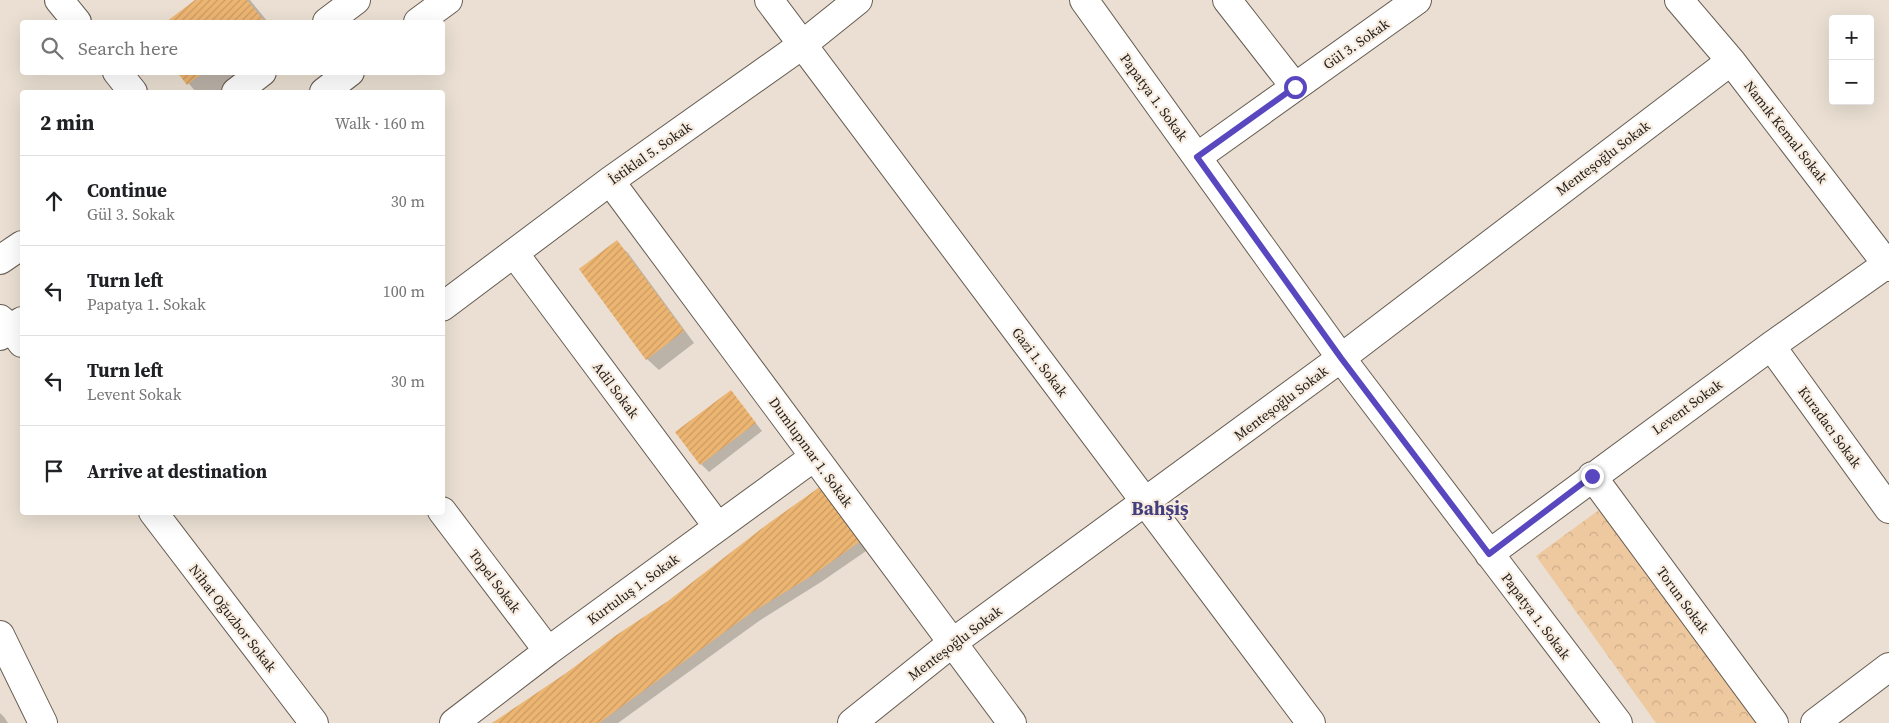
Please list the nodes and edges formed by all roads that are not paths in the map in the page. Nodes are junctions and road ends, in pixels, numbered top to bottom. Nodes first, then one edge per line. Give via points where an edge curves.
1 (59, 0) edge
2 (356, 0) edge
3 (448, 0) edge
4 (769, 0) edge
5 (858, 0) edge
6 (1084, 0) edge
7 (1227, 0) edge
8 (1417, 0) edge
9 (1679, 0) edge
10 (75, 20) edge
11 (330, 20) edge
12 (421, 20) edge
13 (802, 45) junction
14 (1731, 61) junction
15 (119, 75) edge
16 (258, 75) edge
17 (346, 75) edge
18 (1295, 87) junction
19 (131, 90) edge
20 (239, 90) edge
21 (327, 90) edge
22 (1197, 157) junction
23 (610, 181) junction
24 (20, 246) edge
25 (514, 253) junction
26 (0, 260) edge
27 (1888, 265) edge
28 (445, 305) edge
29 (1771, 346) junction
30 (1341, 358) junction
31 (814, 457) junction
32 (1592, 476) junction
33 (1146, 503) junction
34 (1889, 509) edge
35 (154, 515) edge
36 (445, 515) edge
37 (718, 527) junction
38 (1489, 554) junction
39 (0, 634) edge
40 (952, 644) junction
41 (548, 651) junction
42 (1889, 667) edge
43 (43, 723) edge
44 (314, 723) edge
45 (454, 723) edge
46 (852, 723) edge
47 (1012, 723) edge
48 (1311, 723) edge
49 (1618, 723) edge
50 (1774, 723) edge
51 (1816, 723) edge

1 - 10 street
2 - 11 street
3 - 12 street
4 - 13 street, Gazi 1. Sokak
5 - 13 street, İstiklal 5. Sokak
6 - 22 street, Papatya 1. Sokak
7 - 18 street
8 - 18 street, Gül 3. Sokak
9 - 14 street, Namık Kemal Sokak
13 - 23 street, İstiklal 5. Sokak
13 - 33 street, Gazi 1. Sokak
14 - 27 street, Namık Kemal Sokak
14 - 30 street, Menteşoğlu Sokak
15 - 19 street
16 - 20 street
17 - 21 street
18 - 22 street, Gül 3. Sokak
22 - 30 street, Papatya 1. Sokak
23 - 25 street, İstiklal 5. Sokak
23 - 31 street, Dumlupınar 1. Sokak
24 - 26 street
25 - 28 street, İstiklal 5. Sokak
25 - 37 street, Adil Sokak
27 - 29 street, Levent Sokak
29 - 32 street, Levent Sokak
29 - 34 street, Kuradacı Sokak
30 - 33 street, Menteşoğlu Sokak
30 - 38 street, Papatya 1. Sokak
31 - 37 street, Kurtuluş 1. Sokak
31 - 40 street, Dumlupınar 1. Sokak
32 - 38 street, Levent Sokak
32 - 50 street, Torun Sokak
33 - 40 street, Menteşoğlu Sokak
33 - 48 street, Gazi 1. Sokak
35 - 44 street, Nihat Oğuzbor Sokak
36 - 41 street, Topel Sokak
37 - 41 street, Kurtuluş 1. Sokak
38 - 49 street, Papatya 1. Sokak
39 - 43 street
40 - 46 street, Menteşoğlu Sokak
40 - 47 street, Dumlupınar 1. Sokak
41 - 45 street, Kurtuluş 1. Sokak
42 - 51 street

